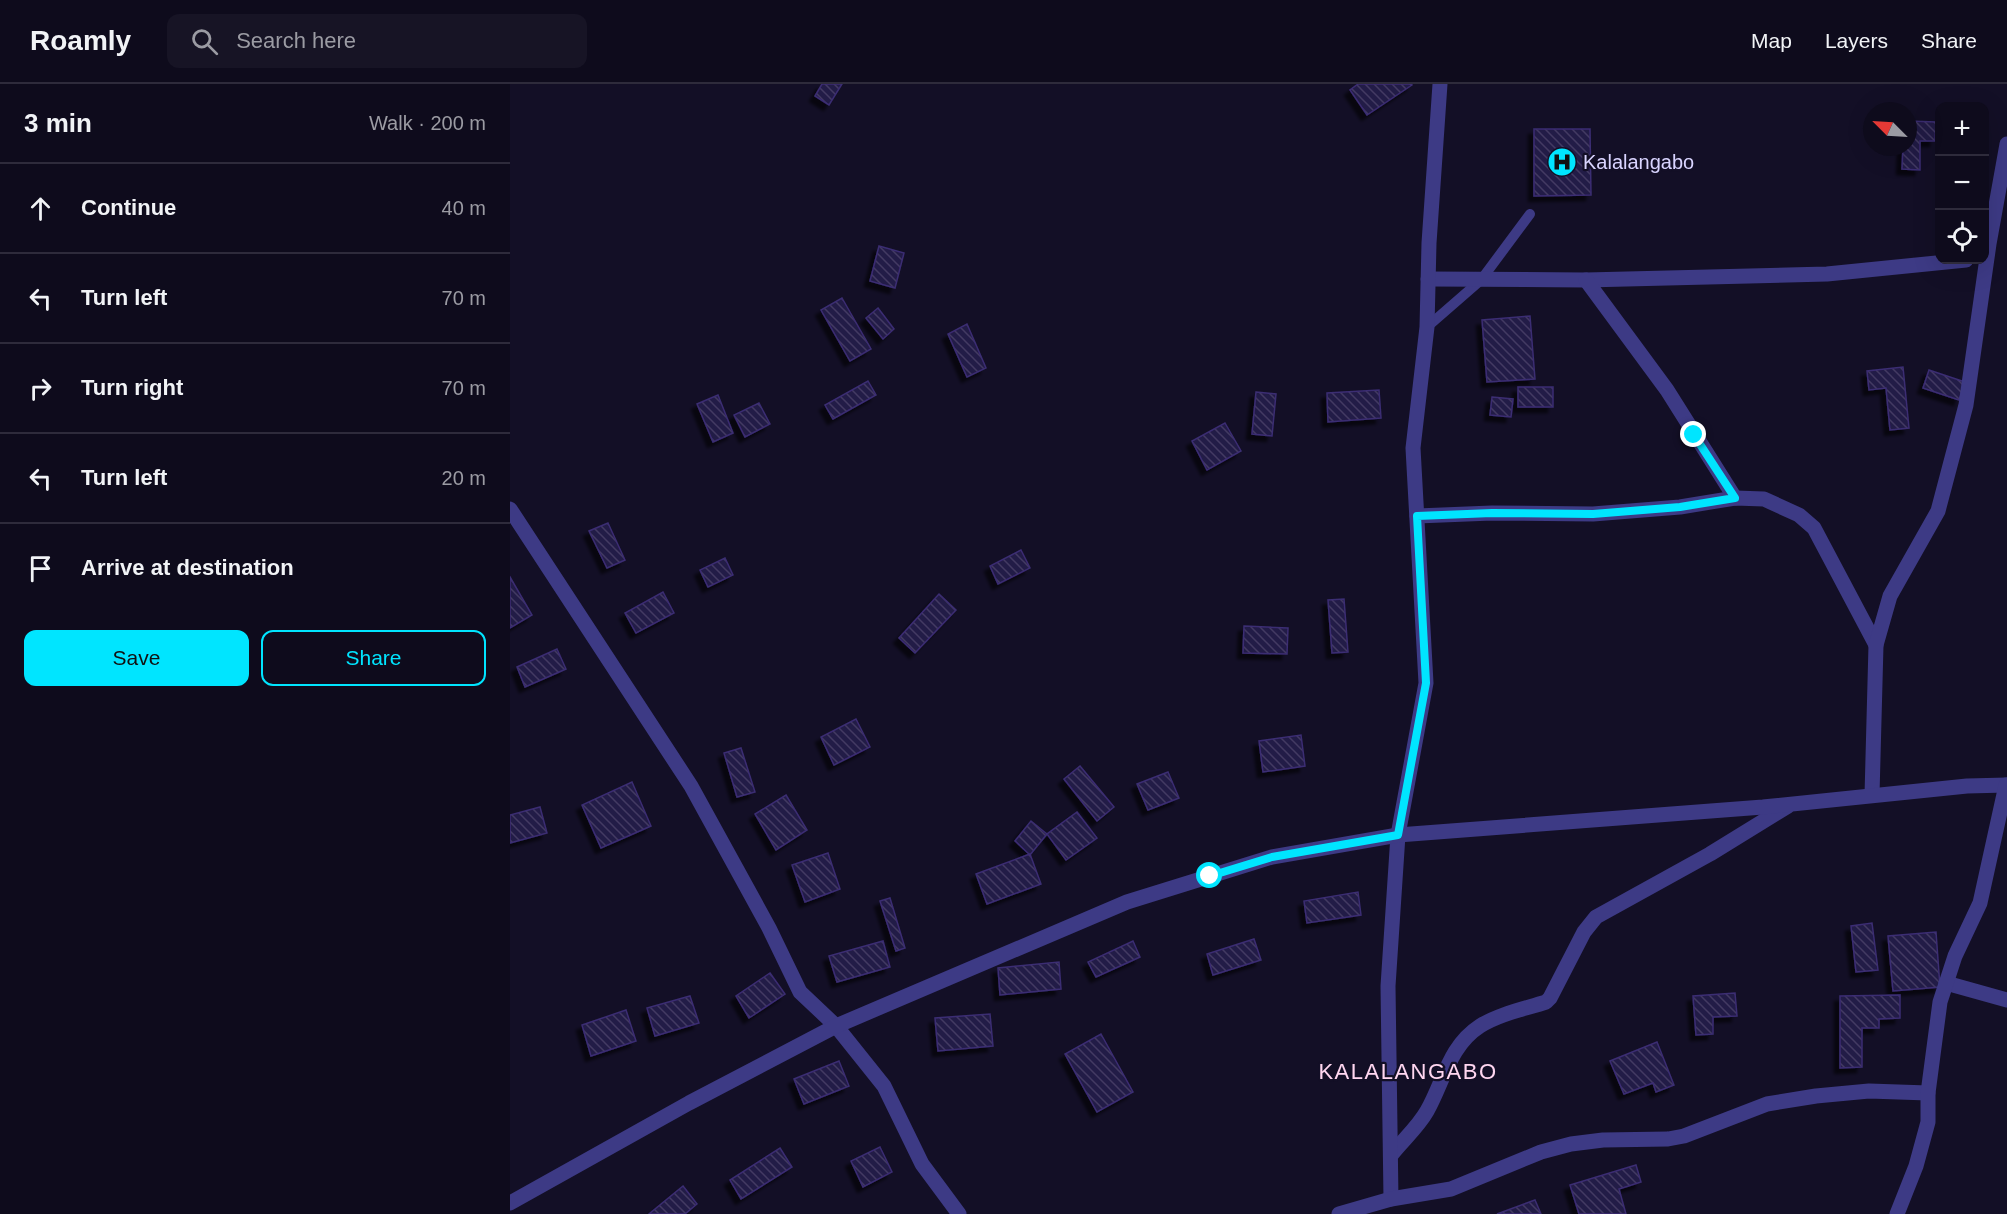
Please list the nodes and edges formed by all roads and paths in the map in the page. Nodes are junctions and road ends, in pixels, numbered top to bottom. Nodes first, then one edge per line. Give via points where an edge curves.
1 (1440, 84) edge
2 (2007, 144) edge
3 (1530, 214) dead end
4 (1989, 241) edge
5 (1935, 263) edge
6 (1985, 264) edge
7 (1428, 279) junction
8 (1481, 280) junction
9 (1586, 280) junction
10 (1427, 327) junction
11 (1735, 498) junction
12 (510, 509) edge
13 (1417, 516) junction
14 (1876, 645) junction
15 (2007, 785) edge
16 (1872, 795) junction
17 (1792, 804) junction
18 (1398, 835) junction
19 (1946, 983) junction
20 (2007, 1000) edge
21 (836, 1026) junction
22 (1928, 1093) junction
23 (1392, 1154) junction
24 (1391, 1199) junction
25 (510, 1203) edge
26 (959, 1214) edge
27 (1339, 1214) edge
28 (1897, 1214) edge

1 - 7 street
2 - 4 street
3 - 8 lane
5 - 9 street via 1827,274
6 - 14 street via 1966,405 1938,511 1890,596
7 - 8 street
7 - 10 street
8 - 9 street
8 - 10 lane
9 - 11 street via 1667,390
10 - 13 street via 1413,448
11 - 13 street via 1593,514
11 - 14 street via 1764,499 1799,515 1814,528
12 - 21 street via 691,786 800,992
13 - 18 street via 1426,683
14 - 16 street
15 - 16 street
15 - 19 street via 1980,903
16 - 17 street
17 - 18 street
17 - 23 street via 1596,917 1546,1002 1496,1018 1461,1042 1427,1112
18 - 21 street via 1272,857 1127,902
18 - 23 street via 1388,986
19 - 20 street
19 - 22 street
21 - 25 street
21 - 26 street via 884,1086 922,1164
22 - 24 street via 1869,1091 1767,1104 1684,1137 1571,1144 1541,1152 1451,1189
22 - 28 street via 1923,1144
23 - 24 street
24 - 27 street

